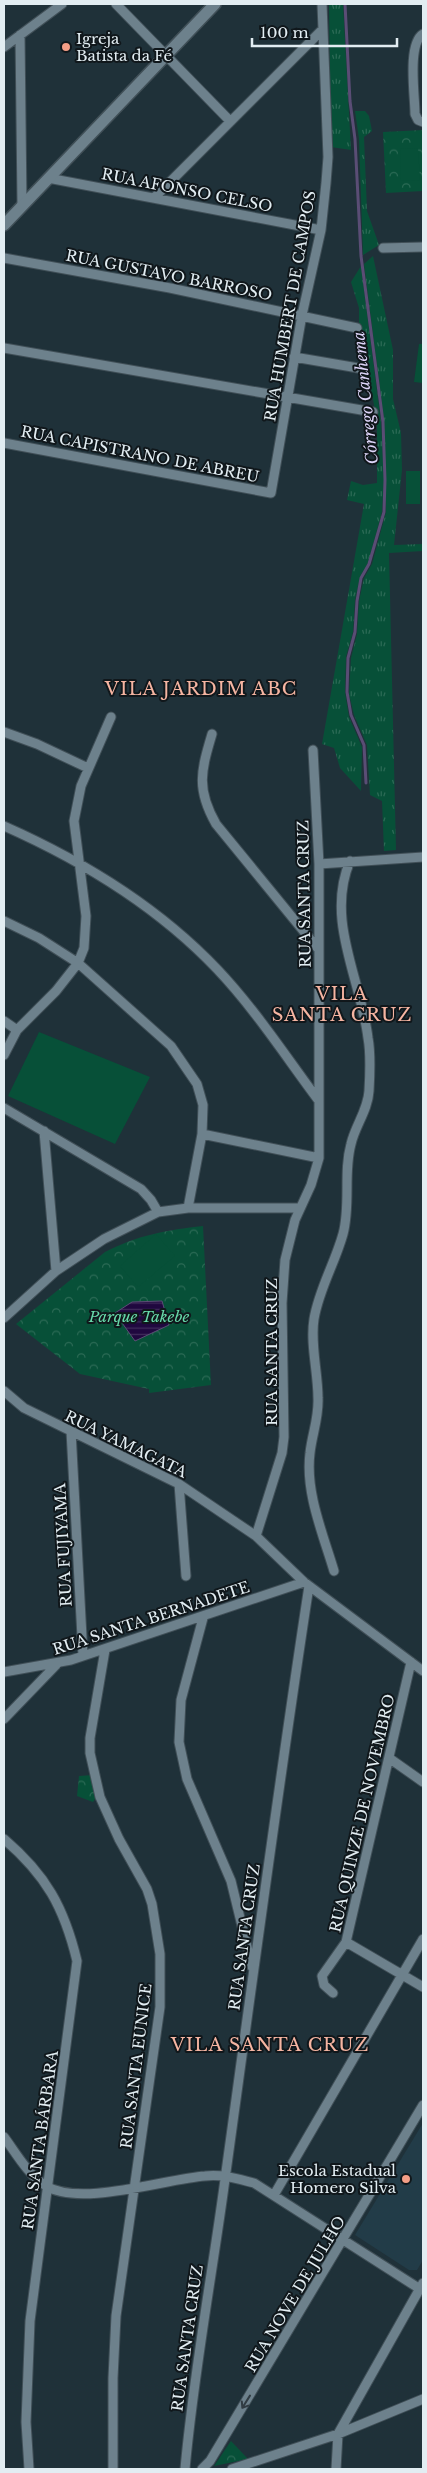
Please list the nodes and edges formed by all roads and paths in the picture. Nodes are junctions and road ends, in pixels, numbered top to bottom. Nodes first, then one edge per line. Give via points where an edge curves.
1 (62, 4) edge
2 (116, 4) edge
3 (215, 4) edge
4 (322, 4) edge
5 (322, 30) junction
6 (423, 34) edge
7 (20, 35) junction
8 (4, 47) edge
9 (165, 56) junction
10 (230, 121) junction
11 (423, 122) edge
12 (48, 178) junction
13 (156, 196) junction
14 (22, 205) junction
15 (4, 225) edge
16 (321, 230) junction
17 (423, 247) edge
18 (383, 248) dead end
19 (4, 258) edge
20 (302, 315) junction
21 (357, 328) dead end
22 (4, 348) edge
23 (294, 357) junction
24 (364, 369) dead end
25 (287, 398) junction
26 (374, 412) dead end
27 (4, 443) edge
28 (271, 493) joint
29 (110, 717) dead end
30 (4, 732) edge
31 (212, 734) dead end
32 (313, 750) dead end
33 (88, 768) junction
34 (4, 826) edge
35 (423, 857) edge
36 (350, 861) junction
37 (319, 864) junction
38 (81, 866) junction
39 (4, 921) edge
40 (319, 950) junction
41 (78, 963) junction
42 (4, 1021) edge
43 (17, 1030) junction
44 (4, 1055) edge
45 (319, 1101) junction
46 (4, 1108) edge
47 (44, 1131) junction
48 (202, 1134) junction
49 (319, 1158) junction
50 (188, 1208) junction
51 (299, 1208) junction
52 (158, 1212) junction
53 (56, 1272) junction
54 (4, 1318) edge
55 (4, 1391) edge
56 (71, 1432) junction
57 (180, 1484) junction
58 (256, 1536) junction
59 (334, 1571) dead end
60 (186, 1576) dead end
61 (307, 1584) junction
62 (203, 1618) junction
63 (105, 1650) junction
64 (84, 1656) junction
65 (411, 1662) junction
66 (58, 1663) junction
67 (423, 1671) edge
68 (4, 1672) edge
69 (4, 1719) edge
70 (389, 1758) junction
71 (423, 1782) edge
72 (4, 1839) edge
73 (423, 1939) edge
74 (346, 1942) junction
75 (253, 1970) junction
76 (403, 1975) junction
77 (423, 1986) edge
78 (333, 1993) dead end
79 (423, 2105) edge
80 (4, 2137) edge
81 (226, 2176) junction
82 (47, 2186) junction
83 (135, 2187) junction
84 (274, 2195) junction
85 (344, 2240) junction
86 (422, 2286) edge
87 (423, 2399) edge
88 (338, 2434) junction
89 (29, 2469) edge
90 (113, 2469) edge
91 (185, 2469) edge
92 (202, 2469) edge
93 (232, 2469) edge
94 (336, 2469) edge

1 - 7 street
2 - 9 street
3 - 9 street
4 - 5 street, RUA HUMBERT DE CAMPOS
5 - 10 street
5 - 16 street, RUA HUMBERT DE CAMPOS via 328,157
6 - 11 street via 414,50 415,114
7 - 8 street
7 - 14 street
9 - 10 street
9 - 12 street
10 - 13 street
12 - 13 street, RUA AFONSO CELSO
12 - 14 street
13 - 16 street, RUA AFONSO CELSO
14 - 15 street
16 - 20 street, RUA HUMBERT DE CAMPOS
17 - 18 street
19 - 20 street, RUA GUSTAVO BARROSO
20 - 21 street, RUA GUSTAVO BARROSO
20 - 23 street, RUA HUMBERT DE CAMPOS
22 - 25 street
23 - 24 street
23 - 25 street, RUA HUMBERT DE CAMPOS
25 - 26 street
25 - 28 street, RUA HUMBERT DE CAMPOS
27 - 28 street, RUA CAPISTRANO DE ABREU
29 - 33 street
30 - 33 street
31 - 40 street via 202,764 201,780 202,795 209,811 216,824
32 - 37 street, RUA SANTA CRUZ
33 - 38 street via 74,821
34 - 38 street
35 - 36 street
36 - 37 street
36 - 59 street via 343,877 341,910 351,972 368,1038 369,1092 351,1142 349,1198 343,1233 322,1286 314,1321 319,1415 310,1453 318,1519
37 - 40 street, RUA SANTA CRUZ
38 - 41 street via 86,935
38 - 45 street via 132,895 198,950 236,991
39 - 41 street
40 - 45 street, RUA SANTA CRUZ
41 - 43 street via 56,991
41 - 48 street via 143,1019 183,1062 201,1094
42 - 43 street
43 - 44 street
45 - 49 street, RUA SANTA CRUZ
46 - 47 street
47 - 52 street via 140,1189 152,1200
47 - 53 street
48 - 49 street
48 - 50 street
49 - 51 street, RUA SANTA CRUZ
50 - 51 street
50 - 52 street
51 - 58 street, RUA SANTA CRUZ via 285,1260 283,1284 282,1453
52 - 53 street via 110,1235
53 - 54 street
55 - 56 street, RUA YAMAGATA via 24,1408
56 - 57 street, RUA YAMAGATA
56 - 64 street, RUA FUJIYAMA
57 - 58 street, RUA YAMAGATA
57 - 60 street
58 - 61 street, RUA YAMAGATA
61 - 62 street, RUA SANTA BERNADETE
61 - 65 street, RUA YAMAGATA
61 - 75 street, RUA SANTA CRUZ
62 - 63 street, RUA SANTA BERNADETE
62 - 75 street via 181,1700 178,1742 187,1779 231,1881
63 - 64 street, RUA SANTA BERNADETE
63 - 83 street, RUA SANTA EUNICE via 90,1753 105,1810 147,1889 160,1954 160,2007
64 - 66 street, RUA SANTA BERNADETE
65 - 67 street, RUA YAMAGATA
65 - 70 street, RUA QUINZE DE NOVEMBRO
66 - 68 street, RUA SANTA BERNADETE
66 - 69 street
70 - 71 street
70 - 74 street, RUA QUINZE DE NOVEMBRO
72 - 82 street, RUA SANTA BÁRBARA via 47,1883 70,1931 77,1960
73 - 76 street
74 - 76 street, RUA QUINZE DE NOVEMBRO
74 - 78 street via 322,1976 324,1985
75 - 81 street, RUA SANTA CRUZ
76 - 77 street, RUA QUINZE DE NOVEMBRO
76 - 84 street
79 - 85 street, RUA NOVE DE JULHO
80 - 82 street via 29,2170
81 - 83 street via 205,2176
81 - 84 street via 254,2183
81 - 91 street, RUA SANTA CRUZ via 202,2322
82 - 83 street via 78,2193
82 - 89 street, RUA SANTA BÁRBARA via 28,2341 26,2422
83 - 90 street, RUA SANTA EUNICE via 116,2316
84 - 85 street
85 - 86 street
85 -> 92 street, RUA NOVE DE JULHO via 210,2461
86 - 88 street
87 - 88 street
88 - 93 street
88 - 94 street

